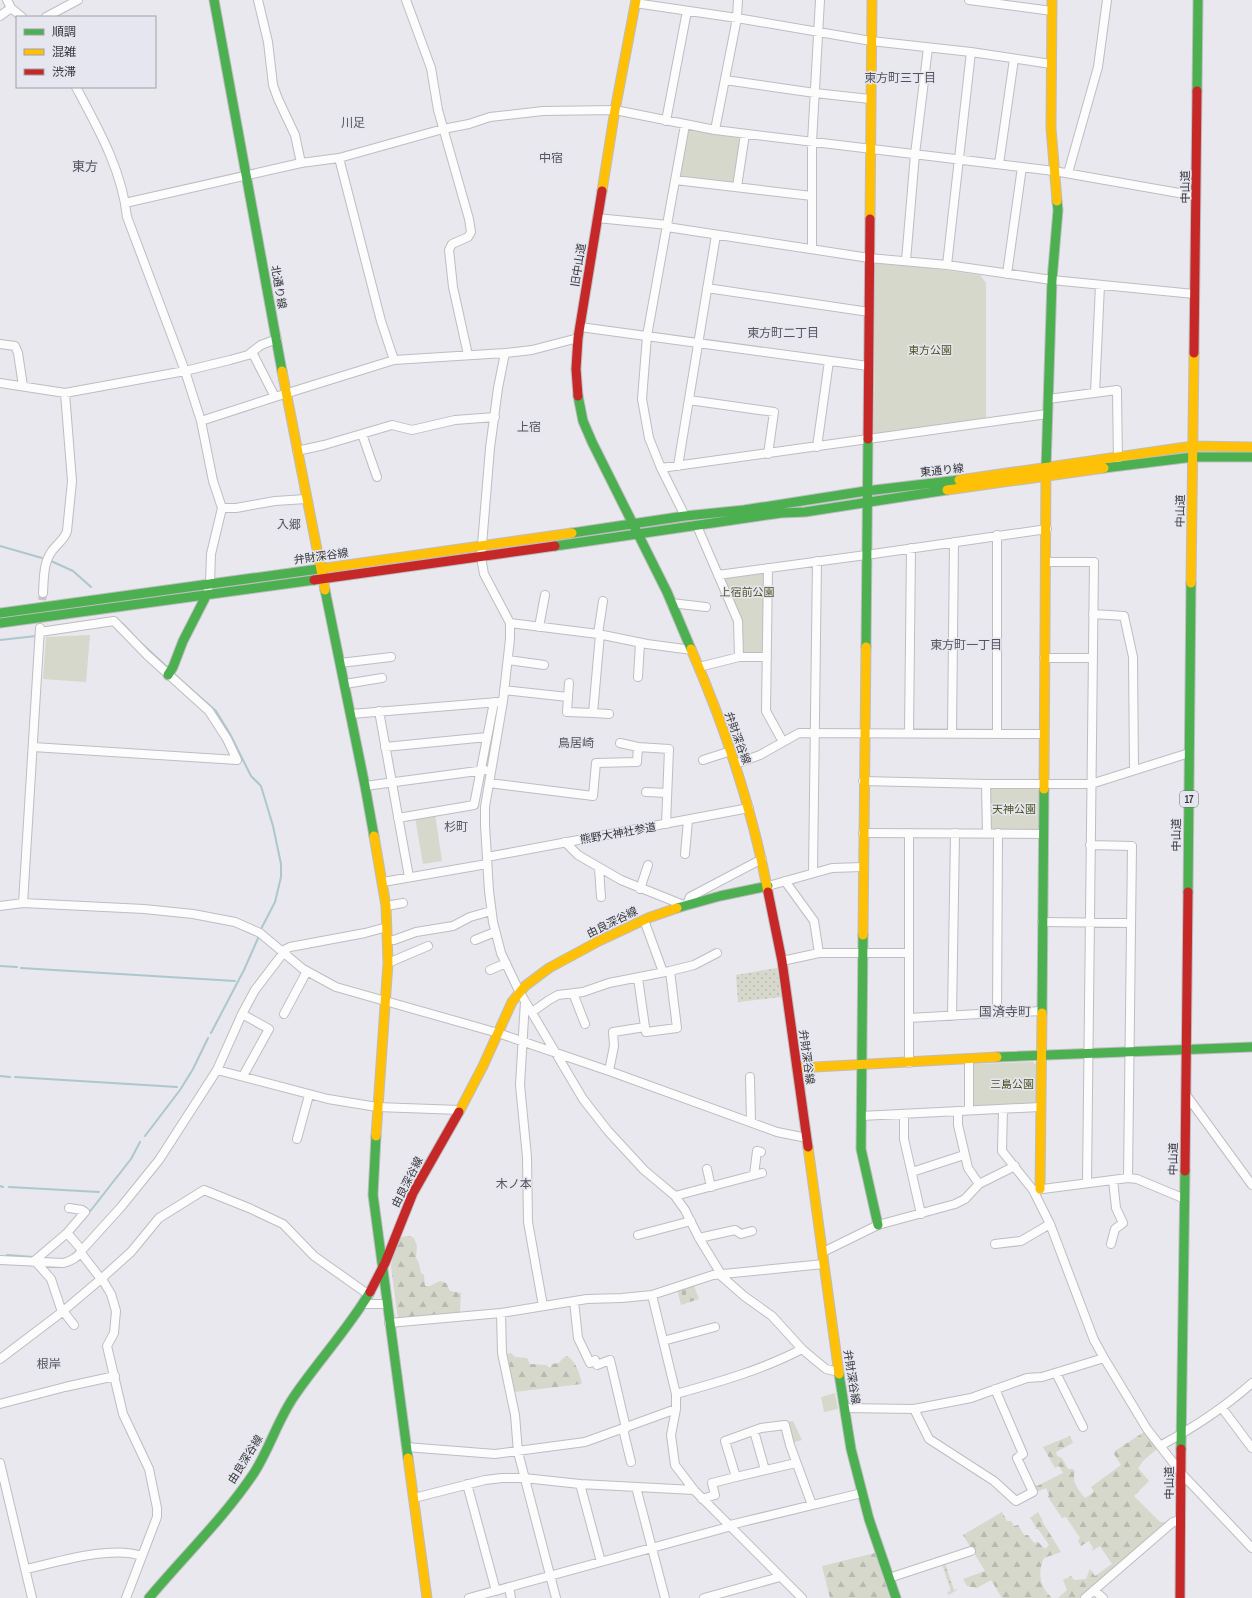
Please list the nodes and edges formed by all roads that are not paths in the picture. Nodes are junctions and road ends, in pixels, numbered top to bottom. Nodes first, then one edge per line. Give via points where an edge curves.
1 (7, 0) edge
2 (78, 0) edge
3 (214, 0) edge
4 (258, 0) edge
5 (406, 0) edge
6 (738, 0) edge
7 (820, 0) edge
8 (872, 0) edge
9 (969, 0) edge
10 (1052, 0) edge
11 (1107, 0) edge
12 (1198, 0) edge
13 (636, 2) edge
14 (11, 8) junction
15 (687, 11) junction
16 (1052, 11) junction
17 (0, 16) edge
18 (21, 16) edge
19 (48, 16) edge
20 (737, 18) junction
21 (819, 32) junction
22 (871, 41) junction
23 (928, 48) junction
24 (971, 52) junction
25 (1014, 59) junction
26 (1051, 64) junction
27 (725, 80) junction
28 (76, 88) edge
29 (815, 93) junction
30 (870, 99) junction
31 (615, 110) junction
32 (666, 121) junction
33 (685, 125) junction
34 (443, 129) junction
35 (715, 130) junction
36 (745, 134) junction
37 (812, 142) junction
38 (870, 148) junction
39 (915, 154) junction
40 (339, 158) junction
41 (960, 159) junction
42 (301, 163) junction
43 (999, 164) junction
44 (1022, 167) junction
45 (1054, 171) junction
46 (1068, 173) junction
47 (246, 174) junction
48 (675, 180) junction
49 (737, 187) junction
50 (812, 196) junction
51 (1196, 196) junction
52 (125, 203) junction
53 (597, 218) junction
54 (667, 226) junction
55 (716, 235) junction
56 (812, 249) junction
57 (869, 258) junction
58 (906, 261) junction
59 (947, 265) junction
60 (1007, 274) junction
61 (1052, 280) junction
62 (1100, 285) junction
63 (707, 288) junction
64 (1194, 294) junction
65 (869, 312) junction
66 (580, 327) junction
67 (647, 336) junction
68 (578, 338) junction
69 (277, 339) junction
70 (698, 343) junction
71 (0, 344) edge
72 (252, 352) junction
73 (505, 353) junction
74 (468, 355) junction
75 (394, 360) junction
76 (829, 360) junction
77 (868, 366) junction
78 (185, 371) junction
79 (0, 383) edge
80 (23, 386) junction
81 (65, 393) junction
82 (287, 393) junction
83 (1095, 393) junction
84 (275, 396) junction
85 (1048, 399) junction
86 (689, 400) junction
87 (1047, 414) junction
88 (495, 417) junction
89 (202, 421) junction
90 (362, 434) junction
91 (867, 440) junction
92 (1193, 446) junction
93 (817, 447) junction
94 (1252, 447) edge
95 (297, 451) junction
96 (768, 454) junction
97 (1118, 457) junction
98 (1193, 457) junction
99 (1252, 457) edge
100 (678, 466) junction
101 (1118, 467) junction
102 (661, 468) junction
103 (1048, 472) junction
104 (377, 477) dead end
105 (866, 491) junction
106 (306, 499) junction
107 (866, 502) junction
108 (222, 508) junction
109 (685, 516) junction
110 (634, 524) junction
111 (697, 526) junction
112 (1047, 529) junction
113 (639, 534) junction
114 (998, 535) junction
115 (954, 542) junction
116 (911, 548) junction
117 (482, 552) junction
118 (866, 555) junction
119 (817, 561) junction
120 (1046, 562) junction
121 (768, 568) junction
122 (320, 569) junction
123 (718, 574) junction
124 (321, 578) junction
125 (210, 583) junction
126 (43, 593) tunnel mouth
127 (545, 595) dead end
128 (206, 596) junction
129 (603, 601) dead end
130 (671, 602) junction
131 (706, 607) dead end
132 (0, 613) edge
133 (1093, 614) junction
134 (0, 623) edge
135 (510, 623) junction
136 (539, 627) junction
137 (599, 634) junction
138 (640, 642) junction
139 (692, 650) junction
140 (391, 657) dead end
141 (739, 657) junction
142 (767, 657) junction
143 (1044, 658) junction
144 (1092, 658) junction
145 (508, 660) junction
146 (340, 663) junction
147 (544, 665) dead end
148 (699, 667) junction
149 (168, 675) junction
150 (638, 677) dead end
151 (382, 678) dead end
152 (569, 683) dead end
153 (345, 684) junction
154 (504, 690) junction
155 (568, 698) junction
156 (503, 701) junction
157 (494, 702) junction
158 (379, 711) junction
159 (593, 713) junction
160 (351, 714) junction
161 (609, 714) dead end
162 (815, 732) junction
163 (864, 732) junction
164 (910, 733) junction
165 (952, 733) junction
166 (997, 734) junction
167 (1043, 734) junction
168 (487, 737) junction
169 (783, 742) junction
170 (620, 743) dead end
171 (385, 747) junction
172 (638, 747) junction
173 (33, 748) junction
174 (730, 751) junction
175 (1189, 753) junction
176 (703, 760) dead end
177 (735, 764) junction
178 (491, 769) junction
179 (1134, 770) junction
180 (481, 771) junction
181 (863, 781) junction
182 (391, 782) junction
183 (489, 783) junction
184 (986, 784) junction
185 (1044, 784) junction
186 (1091, 784) junction
187 (365, 786) junction
188 (646, 792) dead end
189 (667, 793) junction
190 (749, 808) junction
191 (398, 818) junction
192 (688, 820) junction
193 (666, 824) junction
194 (863, 833) junction
195 (909, 833) junction
196 (954, 833) junction
197 (987, 833) junction
198 (998, 833) junction
199 (1044, 834) junction
200 (565, 842) junction
201 (1090, 845) junction
202 (685, 854) dead end
203 (762, 859) junction
204 (487, 860) junction
205 (648, 865) dead end
206 (863, 867) junction
207 (599, 868) junction
208 (813, 873) junction
209 (409, 877) junction
210 (785, 881) junction
211 (383, 882) junction
212 (768, 886) junction
213 (640, 889) junction
214 (601, 897) dead end
215 (23, 903) junction
216 (403, 903) dead end
217 (0, 906) edge
218 (386, 906) junction
219 (686, 906) junction
220 (491, 911) junction
221 (644, 920) junction
222 (1042, 922) junction
223 (1090, 922) junction
224 (1131, 923) junction
225 (387, 927) junction
226 (495, 932) junction
227 (388, 940) junction
228 (475, 940) dead end
229 (428, 946) dead end
230 (283, 951) junction
231 (717, 953) dead end
232 (819, 953) junction
233 (862, 953) junction
234 (909, 953) junction
235 (782, 960) junction
236 (388, 963) junction
237 (506, 963) junction
238 (490, 970) dead end
239 (307, 971) junction
240 (666, 972) junction
241 (638, 978) junction
242 (519, 991) junction
243 (573, 993) junction
244 (525, 1001) junction
245 (386, 1002) junction
246 (532, 1012) junction
247 (1042, 1012) junction
248 (997, 1013) junction
249 (242, 1014) junction
250 (284, 1014) dead end
251 (952, 1016) junction
252 (909, 1018) junction
253 (585, 1024) dead end
254 (645, 1027) junction
255 (498, 1034) junction
256 (523, 1042) junction
257 (1252, 1047) edge
258 (1187, 1050) junction
259 (1130, 1052) junction
260 (557, 1054) junction
261 (1088, 1054) junction
262 (1041, 1055) junction
263 (969, 1060) junction
264 (909, 1063) junction
265 (861, 1065) junction
266 (797, 1068) junction
267 (217, 1070) junction
268 (609, 1071) junction
269 (243, 1076) junction
270 (750, 1077) dead end
271 (309, 1094) junction
272 (1187, 1095) junction
273 (376, 1107) junction
274 (1040, 1107) junction
275 (1002, 1109) junction
276 (460, 1110) junction
277 (968, 1110) junction
278 (958, 1111) junction
279 (904, 1114) junction
280 (861, 1116) junction
281 (751, 1122) junction
282 (807, 1138) junction
283 (297, 1139) dead end
284 (761, 1152) dead end
285 (964, 1155) junction
286 (1015, 1166) junction
287 (707, 1168) dead end
288 (912, 1172) junction
289 (1128, 1178) junction
290 (1113, 1180) junction
291 (1087, 1183) junction
292 (979, 1184) junction
293 (1252, 1185) edge
294 (711, 1187) junction
295 (1036, 1190) junction
296 (674, 1196) junction
297 (1185, 1199) junction
298 (69, 1208) dead end
299 (921, 1214) junction
300 (691, 1221) junction
301 (1050, 1224) junction
302 (878, 1225) junction
303 (752, 1231) dead end
304 (67, 1233) junction
305 (638, 1235) dead end
306 (699, 1238) junction
307 (995, 1244) dead end
308 (1111, 1244) dead end
309 (81, 1251) junction
310 (822, 1252) junction
311 (0, 1260) edge
312 (34, 1262) junction
313 (824, 1264) junction
314 (382, 1268) junction
315 (720, 1274) junction
316 (101, 1279) junction
317 (369, 1295) junction
318 (652, 1295) junction
319 (574, 1301) junction
320 (364, 1304) junction
321 (387, 1304) junction
322 (543, 1306) junction
323 (62, 1312) junction
324 (502, 1313) junction
325 (389, 1322) junction
326 (74, 1325) dead end
327 (714, 1327) dead end
328 (663, 1341) junction
329 (802, 1349) junction
330 (1104, 1358) junction
331 (0, 1359) edge
332 (839, 1372) junction
333 (1056, 1373) junction
334 (115, 1376) junction
335 (1252, 1383) edge
336 (995, 1389) junction
337 (676, 1394) junction
338 (0, 1404) edge
339 (845, 1408) junction
340 (1222, 1408) junction
341 (676, 1409) junction
342 (914, 1409) junction
343 (1083, 1427) dead end
344 (625, 1428) junction
345 (754, 1431) junction
346 (1181, 1435) junction
347 (1160, 1446) junction
348 (406, 1447) junction
349 (1252, 1448) edge
350 (518, 1452) junction
351 (631, 1462) dead end
352 (796, 1462) junction
353 (0, 1463) edge
354 (765, 1470) junction
355 (1182, 1474) junction
356 (736, 1477) junction
357 (524, 1478) junction
358 (467, 1484) junction
359 (580, 1484) junction
360 (636, 1487) junction
361 (694, 1490) junction
362 (862, 1493) junction
363 (414, 1498) junction
364 (702, 1499) junction
365 (812, 1505) junction
366 (1181, 1520) junction
367 (731, 1526) junction
368 (652, 1548) junction
369 (1252, 1548) edge
370 (971, 1551) dead end
371 (142, 1556) junction
372 (601, 1562) junction
373 (26, 1569) junction
374 (550, 1576) junction
375 (780, 1577) junction
376 (889, 1578) junction
377 (508, 1587) junction
378 (1094, 1590) junction
379 (496, 1591) junction
380 (32, 1598) edge
381 (126, 1598) edge
382 (149, 1598) edge
383 (427, 1598) edge
384 (469, 1598) edge
385 (511, 1598) edge
386 (556, 1598) edge
387 (665, 1598) edge
388 (704, 1598) edge
389 (802, 1598) edge
390 (896, 1598) edge
391 (1085, 1598) edge
392 (1103, 1598) edge
393 (1180, 1598) edge

1 - 14 street
2 - 19 street
3 - 47 main road, 北通り線
4 - 42 street via 268,42 273,85 295,135
5 - 34 street via 431,68
6 - 20 street
7 - 21 street
8 - 22 main road
9 - 16 street
10 - 16 main road
11 - 46 street via 1098,67
12 - 51 main road, 中山道 / 17
13 - 15 street
13 - 31 main road, 旧中山道
14 - 17 street
14 - 18 street
15 - 20 street
15 - 32 street
16 - 26 main road
20 - 21 street
20 - 27 street
21 - 22 street
21 - 29 street
22 - 23 street
22 - 30 main road
23 - 24 street
23 - 39 street
24 - 25 street
24 - 41 street
25 - 26 street
25 - 43 street
26 - 45 main road
27 - 29 street
27 - 35 street
28 - 52 street via 115,166
29 - 30 street
29 - 37 street
30 - 38 main road
31 - 32 street
31 - 34 street via 543,111 497,116
31 - 53 main road, 旧中山道
32 - 33 street
33 - 35 street
33 - 48 street
34 - 40 street
34 - 74 street via 471,232 468,237 452,244 449,250 453,287
35 - 36 street
36 - 37 street
36 - 49 street
37 - 38 street
37 - 50 street
38 - 39 street
38 - 57 main road
39 - 41 street
39 - 58 street
40 - 42 street
40 - 75 street via 381,321
41 - 43 street
41 - 59 street
42 - 47 street
43 - 44 street
44 - 45 street
44 - 60 street
45 - 46 street
45 - 61 main road via 1058,210
46 - 51 street
47 - 52 street
47 - 69 main road, 北通り線
48 - 49 street
48 - 54 street
49 - 50 street
50 - 56 street
51 - 64 main road, 中山道 / 17
52 - 78 street via 127,217
53 - 54 street
53 - 66 main road, 旧中山道
54 - 55 street
54 - 67 street
55 - 56 street
55 - 63 street
56 - 57 street
57 - 58 street
57 - 65 main road
58 - 59 street
59 - 60 street
60 - 61 street
61 - 62 street
61 - 85 main road
62 - 64 street
62 - 83 street
63 - 65 street
63 - 70 street
64 - 92 main road, 中山道 / 17
65 - 77 main road
66 - 67 street
66 - 68 main road, 旧中山道
67 - 70 street
67 - 102 street via 642,399 649,438
68 - 73 street via 532,350
68 - 110 main road, 旧中山道 via 577,388 583,421
69 - 72 street via 261,345
69 - 82 main road, 北通り線
70 - 76 street
70 - 86 street
71 - 80 street via 15,346
72 - 78 street
72 - 84 street
73 - 74 street
73 - 88 street
74 - 75 street
75 - 82 street
76 - 77 street
76 - 93 street
77 - 91 main road
78 - 81 street
78 - 89 street
79 - 80 street
80 - 81 street
81 - 126 street via 72,481 67,531 44,566
82 - 84 street
82 - 95 main road, 北通り線
83 - 85 street
83 - 97 street via 1117,390
84 - 89 street
85 - 87 main road
86 - 96 street via 774,412
86 - 100 street
87 - 91 street
87 - 103 main road
88 - 90 street via 454,420 412,430 392,425
88 - 117 street via 490,448
89 - 108 street via 213,481
90 - 95 street
90 - 104 street
91 - 93 street
91 - 105 main road
92 - 94 main road, 東通り線
92 - 97 main road, 東通り線
92 - 98 main road, 中山道 / 17
93 - 96 street
95 - 106 main road, 北通り線
96 - 100 street
97 - 101 street
97 - 103 main road, 東通り線
98 - 99 main road, 東通り線
98 - 101 main road, 東通り線
98 - 175 main road, 中山道 / 17
100 - 102 street
101 - 103 main road, 東通り線
102 - 109 street
103 - 105 main road, 東通り線
103 - 107 main road, 東通り線
103 - 112 main road
105 - 107 main road
105 - 109 main road, 東通り線 via 744,510
106 - 108 street
106 - 122 main road, 北通り線
107 - 111 main road, 東通り線
107 - 118 main road
108 - 125 street via 211,554
109 - 110 main road, 東通り線
110 - 113 main road, 弁財深谷線
110 - 117 main road, 弁財深谷線
111 - 113 main road, 東通り線
111 - 123 street
112 - 114 street
112 - 120 main road
113 - 117 main road, 弁財深谷線
113 - 130 main road, 弁財深谷線
114 - 115 street
114 - 166 street
115 - 116 street
115 - 165 street
116 - 118 street
116 - 164 street
117 - 122 main road, 弁財深谷線
117 - 124 main road, 弁財深谷線
117 - 135 street via 484,574
118 - 119 street
118 - 163 main road
119 - 121 street
119 - 162 street
120 - 133 street via 1094,562
120 - 143 main road
121 - 123 street
121 - 142 street
122 - 124 main road, 北通り線
122 - 125 main road, 弁財深谷線
123 - 141 street via 738,621
124 - 128 main road, 弁財深谷線
124 - 146 main road, 北通り線
125 - 128 street
125 - 132 main road, 弁財深谷線
127 - 136 street
128 - 134 main road, 弁財深谷線
128 - 149 main road
129 - 137 street
130 - 131 street
130 - 139 main road, 弁財深谷線
133 - 144 street
133 - 179 street via 1124,616 1133,656
135 - 136 street
135 - 145 street
136 - 137 street
137 - 138 street
137 - 159 street
138 - 139 street
138 - 150 street
139 - 148 main road, 弁財深谷線
140 - 146 street
141 - 142 street
141 - 148 street
142 - 169 street via 766,711
143 - 144 street
143 - 167 main road
144 - 186 street
145 - 147 street
145 - 154 street
146 - 153 main road, 北通り線
148 - 174 main road, 弁財深谷線
149 - 173 street via 114,621 40,630
149 - 173 street via 209,711 237,760
151 - 153 street
152 - 155 street
153 - 160 main road, 北通り線
154 - 155 street
154 - 156 street
155 - 159 street via 567,712
156 - 157 street
156 - 178 street
157 - 158 street
157 - 168 street
158 - 160 street
158 - 171 street
159 - 161 street
160 - 187 main road, 北通り線
162 - 163 street
162 - 169 street via 799,733
162 - 208 street
163 - 164 street
163 - 181 main road
164 - 165 street
165 - 166 street
166 - 167 street
167 - 185 main road
168 - 171 street
168 - 180 street
169 - 177 street
170 - 172 street
171 - 182 street
172 - 183 street via 637,762 596,763 593,796
172 - 189 street via 669,750
173 - 215 street
174 - 176 street
174 - 177 main road, 弁財深谷線
175 - 179 street
175 - 258 main road, 中山道 / 17
177 - 190 main road, 弁財深谷線
178 - 180 street
178 - 183 street
179 - 186 street
180 - 182 street
180 - 191 street via 474,805
181 - 184 street
181 - 194 main road
182 - 187 street
182 - 191 street
183 - 204 street via 485,813
184 - 185 street
184 - 197 street
185 - 186 street
185 - 199 main road
186 - 201 street
187 - 211 main road, 北通り線
188 - 189 street
189 - 193 street
190 - 192 street, 熊野大神社参道
190 - 203 main road, 弁財深谷線
191 - 209 street
192 - 193 street, 熊野大神社参道
192 - 202 street
193 - 200 street, 熊野大神社参道
194 - 195 street
194 - 206 main road
195 - 196 street
195 - 234 street
196 - 197 street
196 - 251 street
197 - 198 street
198 - 199 street
198 - 248 street
199 - 222 main road
200 - 204 street, 熊野大神社参道
200 - 207 street via 578,855
201 - 223 street
201 - 224 street via 1132,846
203 - 212 main road, 弁財深谷線
203 - 219 street via 690,897
204 - 209 street, 熊野大神社参道
204 - 220 street
205 - 213 street
206 - 208 street via 832,868
206 - 233 main road
207 - 213 street
207 - 214 street
208 - 210 street
209 - 211 street, 熊野大神社参道
210 - 212 street
210 - 232 street via 814,921
211 - 218 main road, 北通り線
212 - 219 main road, 由良深谷線
212 - 235 main road, 弁財深谷線
213 - 219 street
215 - 217 street
215 - 230 street via 150,909 193,914 243,925 260,933
216 - 218 street
218 - 225 main road, 北通り線
219 - 221 main road, 由良深谷線
220 - 226 street
220 - 227 street via 470,917 454,929 416,932
221 - 240 street
221 - 242 main road, 由良深谷線 via 545,970
222 - 223 street
222 - 247 main road
223 - 224 street
223 - 261 street
224 - 259 street
225 - 227 main road, 北通り線
225 - 230 street via 290,946
226 - 228 street
226 - 237 street
227 - 236 main road, 北通り線
229 - 236 street
230 - 239 street
230 - 249 street via 255,990
231 - 240 street via 694,964
232 - 233 street
232 - 235 street
233 - 234 street
233 - 265 main road
234 - 252 street
235 - 266 main road, 弁財深谷線
236 - 245 main road, 北通り線
237 - 238 street
237 - 242 street
239 - 245 street via 336,987
239 - 250 street
240 - 241 street
240 - 254 street via 677,1028 646,1032
241 - 243 street
241 - 254 street
242 - 244 street
242 - 255 main road, 由良深谷線
243 - 246 street via 558,995
243 - 253 street
244 - 246 street
244 - 256 street
245 - 255 street
245 - 273 main road, 北通り線
246 - 260 street
247 - 248 street
247 - 262 main road
248 - 251 street
249 - 267 street
249 - 269 street via 269,1029
251 - 252 street
252 - 264 street
254 - 268 street via 613,1032 614,1046
255 - 256 street
255 - 276 main road, 由良深谷線
256 - 260 street
256 - 322 street via 520,1085 527,1157 528,1222
257 - 258 main road
258 - 259 main road
258 - 272 main road, 中山道 / 17
259 - 261 main road
259 - 289 street
260 - 268 street
260 - 296 street via 595,1116 646,1173
261 - 262 main road
261 - 291 street
262 - 263 main road
262 - 274 main road
263 - 264 main road
263 - 277 street
264 - 265 main road
265 - 266 main road
265 - 280 main road
266 - 282 main road, 弁財深谷線
267 - 269 street
267 - 309 street via 159,1160 122,1207
268 - 281 street
269 - 271 street
270 - 281 street
271 - 273 street
271 - 283 street
272 - 293 street
272 - 297 main road, 中山道 / 17
273 - 276 street
273 - 314 main road, 北通り線 via 373,1195
274 - 275 street
274 - 295 main road
275 - 277 street
275 - 286 street via 1002,1151
276 - 314 main road, 由良深谷線 via 413,1193
277 - 278 street
278 - 279 street
278 - 285 street
279 - 280 street
279 - 288 street via 904,1138
280 - 302 main road via 861,1149
281 - 282 street via 777,1132
282 - 310 main road, 弁財深谷線
284 - 294 street via 757,1152 758,1174
285 - 288 street
285 - 292 street via 968,1168
286 - 292 street
286 - 295 street
287 - 294 street
288 - 299 street
289 - 290 street
289 - 297 street via 1137,1179
290 - 291 street
290 - 308 street via 1116,1208 1122,1223 1115,1229
291 - 295 street
292 - 299 street via 965,1200
294 - 296 street
295 - 301 street
296 - 300 street
297 - 346 main road, 中山道 / 17
298 - 304 street via 85,1212
299 - 302 street
300 - 305 street
300 - 306 street
301 - 307 street via 1021,1241
301 - 330 street via 1094,1340
302 - 310 street
303 - 306 street via 741,1234 735,1230
304 - 309 street
304 - 312 street
306 - 315 street
309 - 312 street via 68,1262
309 - 316 street
310 - 313 main road, 弁財深谷線
311 - 312 street
312 - 323 street via 51,1279
313 - 315 street
313 - 332 main road, 弁財深谷線
314 - 317 main road, 由良深谷線
314 - 321 main road, 北通り線
315 - 318 street
315 - 329 street via 744,1296 772,1316
316 - 317 street via 131,1252 159,1218 204,1190 283,1224 314,1256
316 - 323 street
316 - 334 street via 111,1294 116,1311 114,1333 107,1346
317 - 320 main road, 由良深谷線
318 - 319 street
318 - 328 street
319 - 322 street
319 - 344 street via 578,1338 590,1363 595,1360 597,1365 610,1360
320 - 321 street
320 - 382 main road, 由良深谷線 via 300,1387 254,1473 218,1519
321 - 325 main road, 北通り線
322 - 324 street
323 - 326 street
323 - 331 street
324 - 325 street
324 - 350 street via 502,1353 515,1414
325 - 348 main road, 北通り線
327 - 328 street
328 - 337 street
329 - 332 street via 826,1369
329 - 337 street via 772,1364
330 - 333 street
330 - 347 street
332 - 339 main road, 弁財深谷線
333 - 336 street via 1027,1378
333 - 343 street
334 - 338 street
334 - 371 street via 123,1414 149,1469 157,1508 157,1517
335 - 340 street
336 - 342 street via 971,1398
336 - 342 street via 1023,1454 1017,1458 1033,1492 1016,1501 988,1476 929,1439
337 - 341 street
339 - 342 street
339 - 362 main road, 弁財深谷線
340 - 346 street
340 - 349 street
341 - 344 street
341 - 361 street via 671,1436 675,1465
344 - 350 street via 585,1442
344 - 351 street
345 - 352 street via 784,1425
345 - 354 street
345 - 356 street via 725,1441
346 - 347 street
346 - 355 main road, 中山道 / 17
347 - 355 street
348 - 350 street via 495,1454
348 - 363 main road, 北通り線
350 - 357 street
352 - 354 street
352 - 365 street
353 - 373 street
354 - 356 street
355 - 366 main road, 中山道 / 17
355 - 369 street
356 - 364 street via 712,1483 716,1495
357 - 358 street via 485,1480
357 - 359 street
357 - 374 street
358 - 363 street
358 - 379 street
359 - 360 street
359 - 372 street
360 - 361 street
360 - 368 street
361 - 364 street
362 - 365 street
362 - 376 main road, 弁財深谷線
363 - 383 main road, 北通り線
364 - 367 street
365 - 367 street
366 - 378 street via 1173,1522
366 - 393 main road, 中山道 / 17
367 - 368 street
367 - 375 street
368 - 372 street
368 - 387 street
370 - 376 street
371 - 373 street via 112,1552
371 - 381 street
372 - 374 street
373 - 380 street
374 - 377 street
374 - 386 street
375 - 388 street
375 - 389 street
376 - 390 main road, 弁財深谷線
377 - 379 street
377 - 385 street
378 - 391 street
378 - 392 street
379 - 384 street

